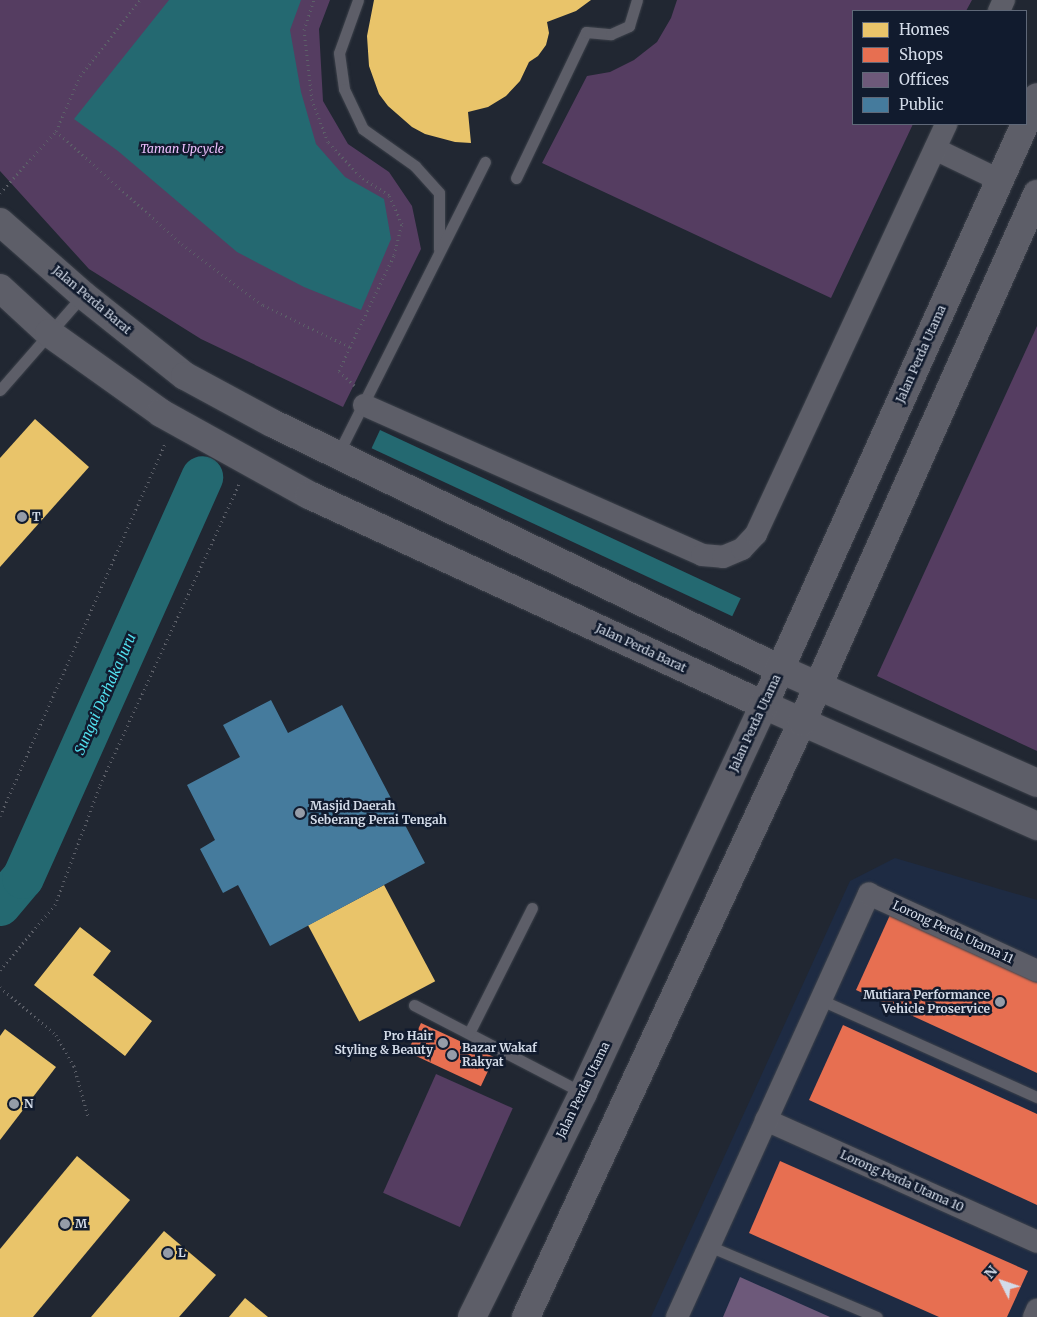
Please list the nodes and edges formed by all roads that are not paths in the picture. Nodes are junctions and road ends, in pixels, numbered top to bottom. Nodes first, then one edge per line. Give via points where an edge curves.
1 (358, 0) edge
2 (637, 0) edge
3 (1037, 97) edge
4 (1027, 119) edge
5 (946, 125) edge
6 (1024, 125) edge
7 (935, 149) junction
8 (486, 162) dead end
9 (516, 178) dead end
10 (1000, 180) junction
11 (1037, 194) edge
12 (0, 222) edge
13 (439, 252) junction
14 (0, 288) edge
15 (83, 294) junction
16 (49, 333) junction
17 (0, 390) edge
18 (366, 401) junction
19 (337, 456) junction
20 (780, 669) junction
21 (818, 686) junction
22 (764, 705) junction
23 (802, 722) junction
24 (1037, 784) edge
25 (1037, 826) edge
26 (532, 908) dead end
27 (1037, 971) edge
28 (821, 1000) junction
29 (414, 1005) dead end
30 (469, 1033) junction
31 (583, 1093) junction
32 (1037, 1097) edge
33 (766, 1120) junction
34 (1037, 1242) edge
35 (709, 1246) junction
36 (1037, 1310) edge
37 (472, 1317) edge
38 (526, 1317) edge
39 (677, 1317) edge
40 (877, 1317) edge
41 (1034, 1317) edge

1 - 13 lane via 339,53 344,89 363,129 415,166 439,194
2 - 9 lane via 629,26 611,34 586,32
3 - 4 street, Jalan Perda Utama
5 - 7 street
6 - 10 street, Jalan Perda Utama
7 - 10 street
7 - 18 street via 756,534 742,549 723,557 702,555
8 - 13 lane
10 - 20 street, Jalan Perda Utama
11 - 21 street
12 - 15 street, Jalan Perda Barat
13 - 18 lane
14 - 16 street
15 - 16 lane
15 - 19 street, Jalan Perda Barat via 185,376
16 - 17 lane
16 - 22 street, Jalan Perda Barat via 168,418 308,495
18 - 19 lane
19 - 20 street
20 - 21 street
20 - 22 street, Jalan Perda Utama
21 - 23 street
21 - 24 street
22 - 23 street, Jalan Perda Barat
22 - 31 street, Jalan Perda Utama
23 - 25 street, Jalan Perda Barat
23 - 38 street
26 - 30 lane
27 - 28 street, Lorong Perda Utama 11 via 869,894
28 - 32 lane
28 - 33 street
29 - 30 lane
30 - 31 lane
31 - 37 street, Jalan Perda Utama
33 - 34 street, Lorong Perda Utama 10
33 - 35 street
35 - 39 street
35 - 40 lane
36 - 41 street

